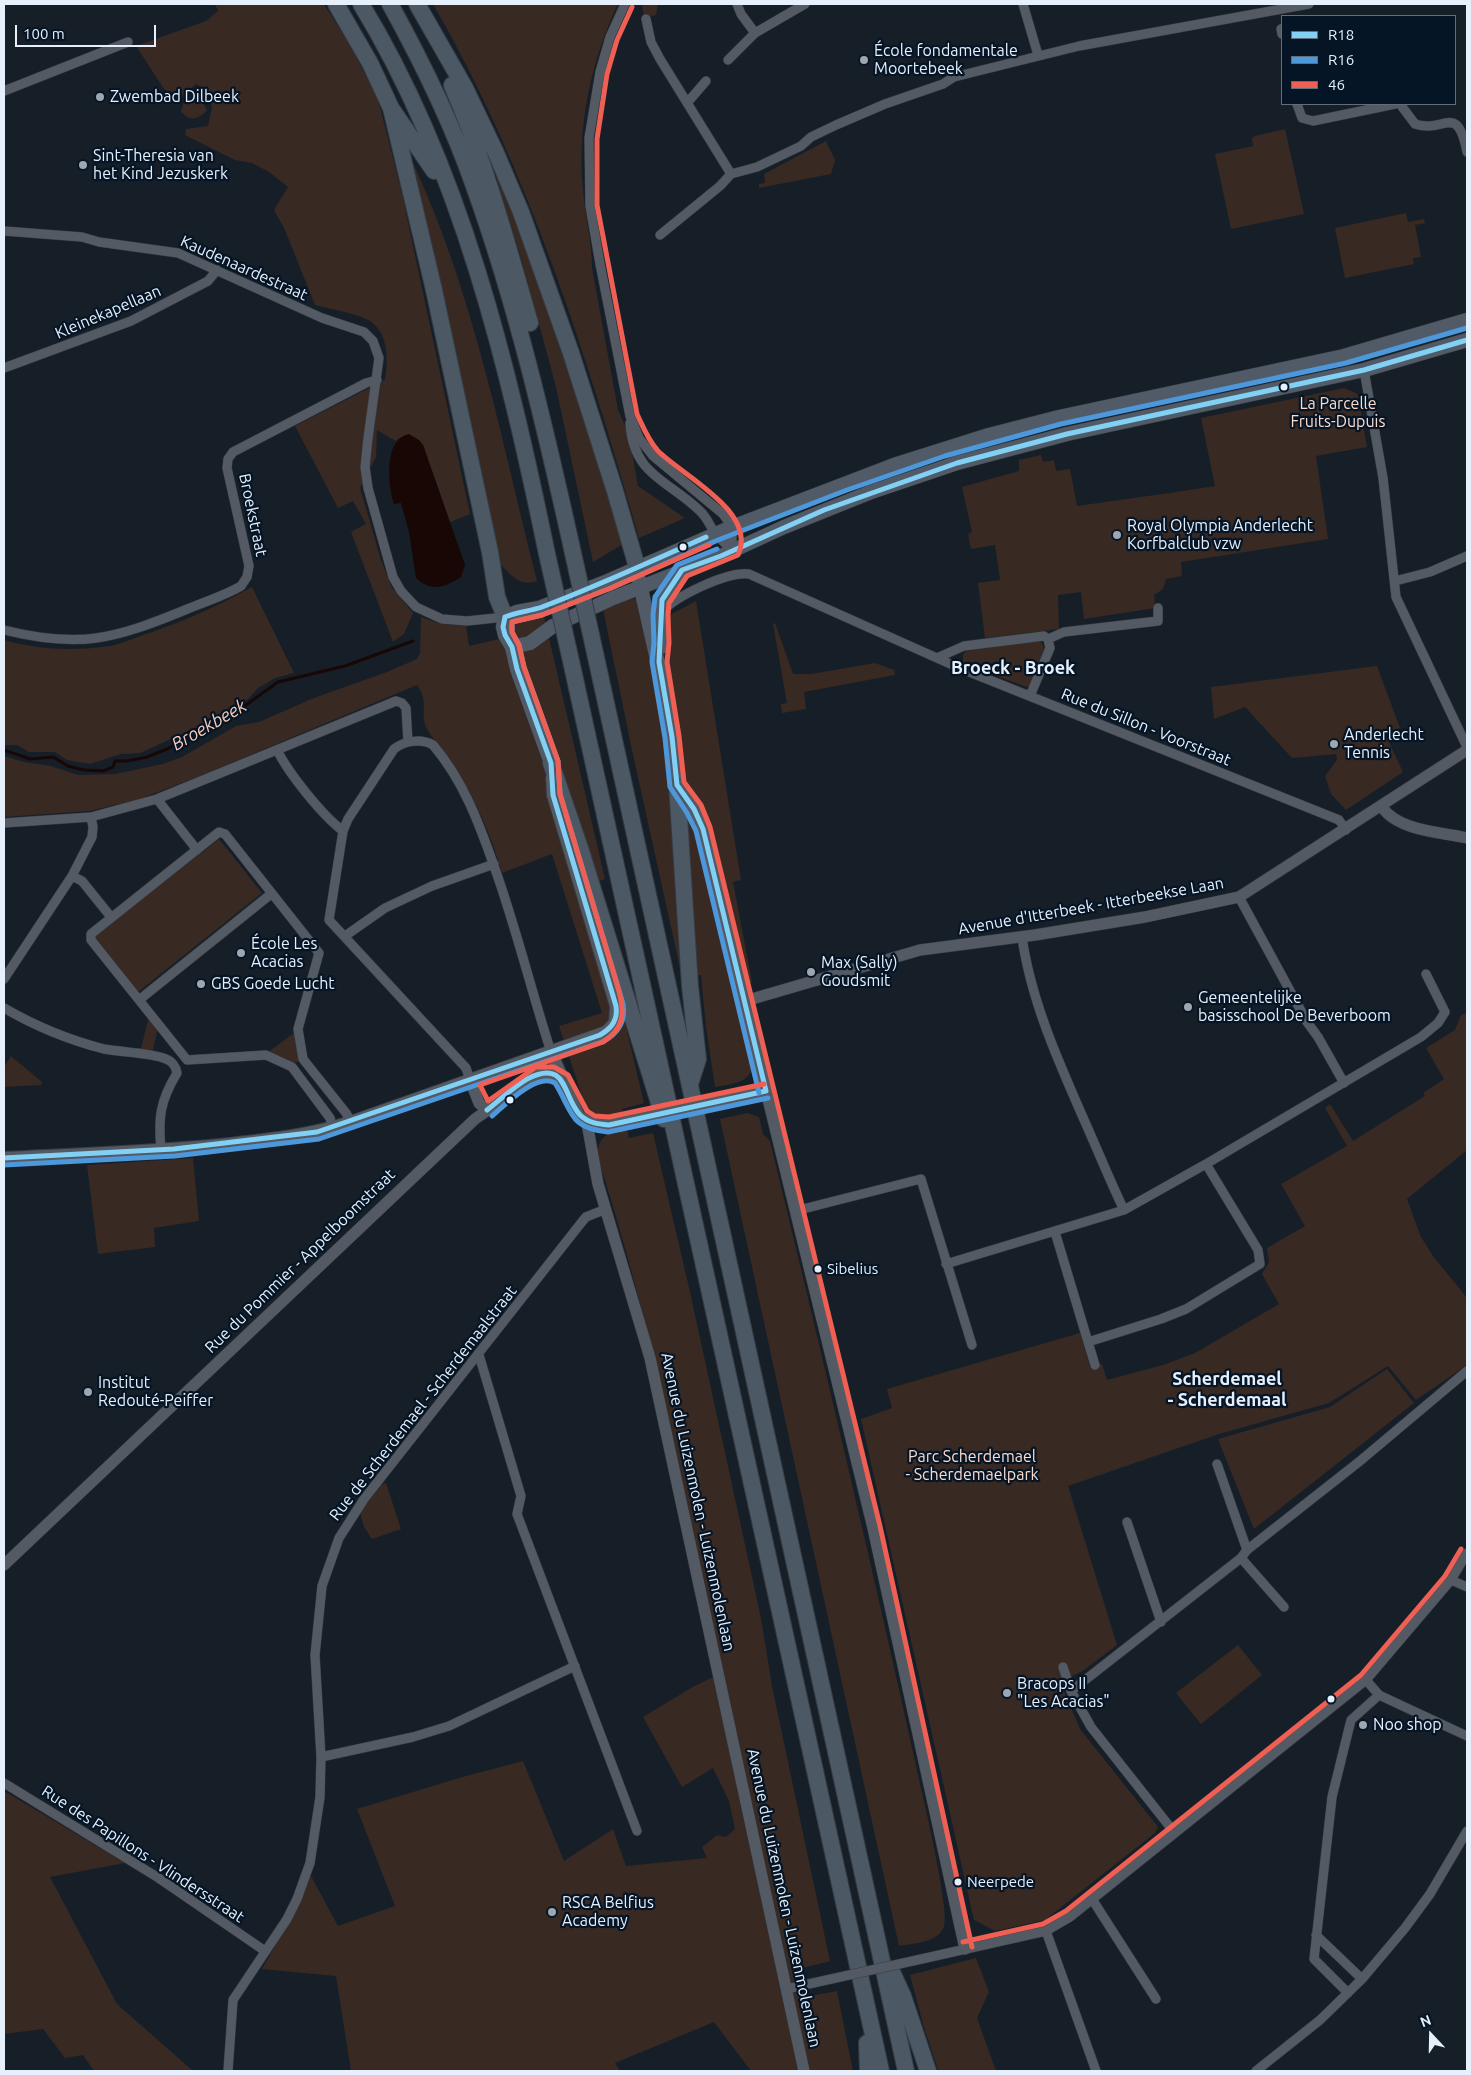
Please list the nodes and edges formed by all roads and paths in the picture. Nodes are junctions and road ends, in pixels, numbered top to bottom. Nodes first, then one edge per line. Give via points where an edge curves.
1 (336, 4) edge
2 (361, 4) edge
3 (390, 4) edge
4 (417, 4) edge
5 (625, 4) edge
6 (737, 4) edge
7 (805, 4) edge
8 (1024, 4) edge
9 (1309, 4) edge
10 (1276, 7) edge
11 (646, 19) dead end
12 (429, 26) junction
13 (754, 33) junction
14 (128, 42) dead end
15 (1038, 55) junction
16 (728, 60) dead end
17 (706, 81) dead end
18 (4, 91) edge
19 (687, 102) junction
20 (1297, 105) edge
21 (1390, 105) edge
22 (1401, 105) edge
23 (391, 108) junction
24 (1467, 152) edge
25 (730, 174) junction
26 (449, 193) junction
27 (4, 230) edge
28 (660, 235) dead end
29 (217, 270) junction
30 (1467, 321) edge
31 (1467, 340) edge
32 (525, 347) junction
33 (4, 368) edge
34 (1364, 370) junction
35 (378, 377) junction
36 (1156, 396) junction
37 (630, 416) junction
38 (1152, 416) junction
39 (732, 527) junction
40 (715, 533) junction
41 (732, 550) junction
42 (1467, 556) edge
43 (637, 567) junction
44 (682, 570) junction
45 (1395, 581) junction
46 (640, 587) junction
47 (1158, 608) dead end
48 (660, 615) junction
49 (506, 617) junction
50 (4, 630) edge
51 (1048, 639) junction
52 (512, 647) junction
53 (938, 657) junction
54 (659, 662) junction
55 (1030, 696) junction
56 (408, 742) junction
57 (1467, 749) edge
58 (277, 750) junction
59 (551, 764) junction
60 (677, 785) junction
61 (157, 798) junction
62 (1382, 807) junction
63 (91, 817) junction
64 (4, 823) edge
65 (1346, 830) junction
66 (343, 831) junction
67 (1467, 838) edge
68 (197, 850) junction
69 (494, 864) junction
70 (72, 876) junction
71 (271, 894) junction
72 (1240, 897) junction
73 (111, 917) junction
74 (345, 936) junction
75 (1022, 937) junction
76 (1426, 974) dead end
77 (4, 979) edge
78 (139, 1000) junction
79 (745, 1001) junction
80 (5, 1008) edge
81 (551, 1052) junction
82 (470, 1080) junction
83 (1344, 1083) junction
84 (566, 1084) junction
85 (690, 1084) junction
86 (766, 1091) junction
87 (487, 1110) junction
88 (351, 1122) junction
89 (587, 1122) junction
90 (333, 1128) junction
91 (161, 1150) junction
92 (4, 1158) edge
93 (1206, 1164) junction
94 (685, 1178) junction
95 (606, 1209) junction
96 (1124, 1210) junction
97 (795, 1211) junction
98 (1055, 1232) junction
99 (946, 1264) junction
100 (1088, 1342) junction
101 (972, 1345) dead end
102 (478, 1356) junction
103 (1096, 1365) dead end
104 (1467, 1371) edge
105 (1217, 1464) dead end
106 (1127, 1522) dead end
107 (1247, 1550) junction
108 (1467, 1553) edge
109 (1241, 1558) junction
110 (4, 1565) edge
111 (1452, 1580) junction
112 (1467, 1587) edge
113 (1284, 1607) dead end
114 (1162, 1622) junction
115 (575, 1666) junction
116 (1063, 1667) dead end
117 (1366, 1680) junction
118 (1071, 1691) junction
119 (1380, 1695) junction
120 (1467, 1736) edge
121 (321, 1757) junction
122 (4, 1783) edge
123 (637, 1831) dead end
124 (1467, 1831) edge
125 (1174, 1832) junction
126 (1092, 1899) junction
127 (1046, 1931) junction
128 (1316, 1935) junction
129 (879, 1943) junction
130 (965, 1949) junction
131 (265, 1951) junction
132 (1362, 1979) junction
133 (787, 1989) junction
134 (864, 1993) junction
135 (1348, 1993) junction
136 (1156, 1999) dead end
137 (228, 2071) edge
138 (804, 2071) edge
139 (868, 2071) edge
140 (881, 2071) edge
141 (906, 2071) edge
142 (928, 2071) edge
143 (1096, 2071) edge
144 (1256, 2071) edge

1 - 23 highway
2 - 26 highway via 399,75
3 - 32 highway via 435,91 474,184
4 - 12 highway
5 - 37 street via 610,37 600,72 589,138 588,166 590,206
6 - 13 street
7 - 13 street
8 - 15 street
9 - 10 street
10 - 15 street
11 - 19 street via 652,42
12 - 32 highway via 474,139 505,233 530,326
12 - 43 highway via 465,88 521,212 565,336
13 - 16 street
14 - 18 street
15 - 25 street via 954,77 836,125 757,167
17 - 19 street
19 - 25 street
20 - 21 street via 1302,118 1313,121
22 - 24 street via 1414,124 1427,126 1448,122 1458,126 1464,135
23 - 26 highway
23 - 49 highway via 434,290 497,597
25 - 28 street
26 - 94 highway, bridge via 468,242 518,418
27 - 29 street, Kaudenaardestraat via 169,251
29 - 33 street, Kleinekapellaan via 208,281 131,321
29 - 35 street, Kaudenaardestraat via 322,318 364,332 373,341 379,358
30 - 34 main road via 1456,331 1373,358
30 - 36 main road via 1344,356
31 - 34 main road
32 - 85 highway, bridge
34 - 38 main road
34 - 45 street via 1383,478
35 - 49 street via 365,466 368,488 393,576 401,591 416,607 442,619 467,621
35 - 50 street, Broekstraat via 242,448 228,459 227,468 249,566 241,586 136,630 106,638 53,640
36 - 38 street via 1158,405
36 - 39 main road via 1059,417 942,449
37 - 39 street via 646,449 724,514
37 - 40 street via 629,425 640,461 699,510
38 - 41 main road via 1067,434 948,466 824,510
39 - 40 main road
39 - 41 street
40 - 41 street
40 - 43 main road
41 - 44 main road
42 - 45 street via 1430,572
43 - 46 main road
43 - 49 main road via 539,608
44 - 46 main road
44 - 48 main road via 662,600
45 - 57 street via 1396,597
46 - 52 main road via 553,626 530,643
46 - 54 main road
47 - 51 street via 1158,621 1064,632
48 - 53 street, Rue du Sillon - Voorstraat via 682,596 728,576 746,573
48 - 54 main road via 662,643
49 - 52 main road via 503,627
51 - 53 street via 1039,635 964,646
51 - 55 street via 1050,648
52 - 59 main road
53 - 55 street, Rue du Sillon - Voorstraat
54 - 60 main road
55 - 65 street, Rue du Sillon - Voorstraat via 1339,820
56 - 58 street via 406,708 402,702 396,701
56 - 66 street via 394,749 369,784
56 - 69 street via 430,743 447,764 467,797
57 - 62 street, Avenue d'Itterbeek - Itterbeekse Laan
58 - 61 street
58 - 66 street via 331,822
59 - 81 main road via 553,795 617,1015 615,1023 606,1032
59 - 94 highway via 653,1089
60 - 79 main road via 703,829
60 - 85 highway via 698,1059
61 - 63 street
61 - 68 street
62 - 65 street, Avenue d'Itterbeek - Itterbeekse Laan
62 - 67 street via 1388,815 1408,825
63 - 64 street
63 - 70 street via 92,837
65 - 72 street, Avenue d'Itterbeek - Itterbeekse Laan
66 - 74 street via 329,916
68 - 71 street via 222,832
68 - 73 street
69 - 74 street via 432,886 385,908
69 - 81 street
70 - 73 street via 82,882
70 - 77 street
71 - 78 street
71 - 88 street via 319,953 298,1029 303,1058
72 - 75 street, Avenue d'Itterbeek - Itterbeekse Laan via 1145,917
72 - 83 street via 1307,1022
73 - 78 street via 91,934 91,940
74 - 82 street via 466,1068
75 - 79 street, Avenue d'Itterbeek - Itterbeekse Laan via 920,950
75 - 96 street via 1053,1048
76 - 83 street via 1445,1012 1438,1023 1421,1038
78 - 90 street via 187,1060 266,1055 292,1067 330,1118
79 - 86 main road
80 - 91 street via 25,1020 104,1049 168,1059 177,1073 163,1100 160,1114
81 - 82 main road
81 - 84 main road
82 - 87 street via 479,1103
82 - 88 main road
83 - 93 street
84 - 87 street, Rue du Pommier - Appelboomstraat via 557,1075 540,1074
84 - 89 main road via 574,1108
85 - 129 highway
86 - 89 main road, bridge via 627,1121 603,1125
86 - 97 street
87 - 110 street, Rue du Pommier - Appelboomstraat
88 - 90 main road
89 - 95 street, Avenue du Luizenmolen - Luizenmolenlaan via 594,1167
90 - 91 main road via 264,1140
91 - 92 main road
93 - 96 street
93 - 100 street via 1258,1250 1260,1264 1186,1309
94 - 134 highway
95 - 102 street, Rue de Scherdemael - Scherdemaalstraat via 586,1217
95 - 133 street, Avenue du Luizenmolen - Luizenmolenlaan via 650,1358
96 - 98 street
97 - 99 street via 921,1179
97 - 130 street via 873,1528
98 - 99 street
98 - 100 street
99 - 101 street
100 - 103 street
102 - 115 street via 521,1496 517,1514
102 - 121 street, Rue de Scherdemael - Scherdemaalstraat via 364,1500 338,1538 322,1586 315,1655
104 - 107 street
105 - 107 street
106 - 114 street
107 - 109 street
108 - 111 street
109 - 113 street
109 - 114 street
111 - 112 street
111 - 117 street
114 - 118 street
115 - 121 street via 449,1726
115 - 123 street
116 - 118 street
117 - 119 street
117 - 125 street
118 - 125 street via 1090,1727
119 - 120 street
119 - 128 street via 1352,1720 1349,1728 1332,1797
121 - 131 street, Rue de Scherdemael - Scherdemaalstraat via 320,1797 310,1863 297,1899
122 - 131 street, Rue des Papillons - Vlindersstraat via 157,1877
124 - 132 street via 1430,1894
125 - 126 street
126 - 127 street via 1065,1921
126 - 136 street
127 - 130 street
127 - 143 street
128 - 132 street
128 - 135 street via 1314,1959
129 - 141 highway
129 - 142 highway via 903,1996
130 - 133 street, bridge
131 - 137 street, Rue de Scherdemael - Scherdemaalstraat via 233,2000
132 - 135 street
133 - 138 street, Avenue du Luizenmolen - Luizenmolenlaan
134 - 139 highway
134 - 140 highway
135 - 144 street

